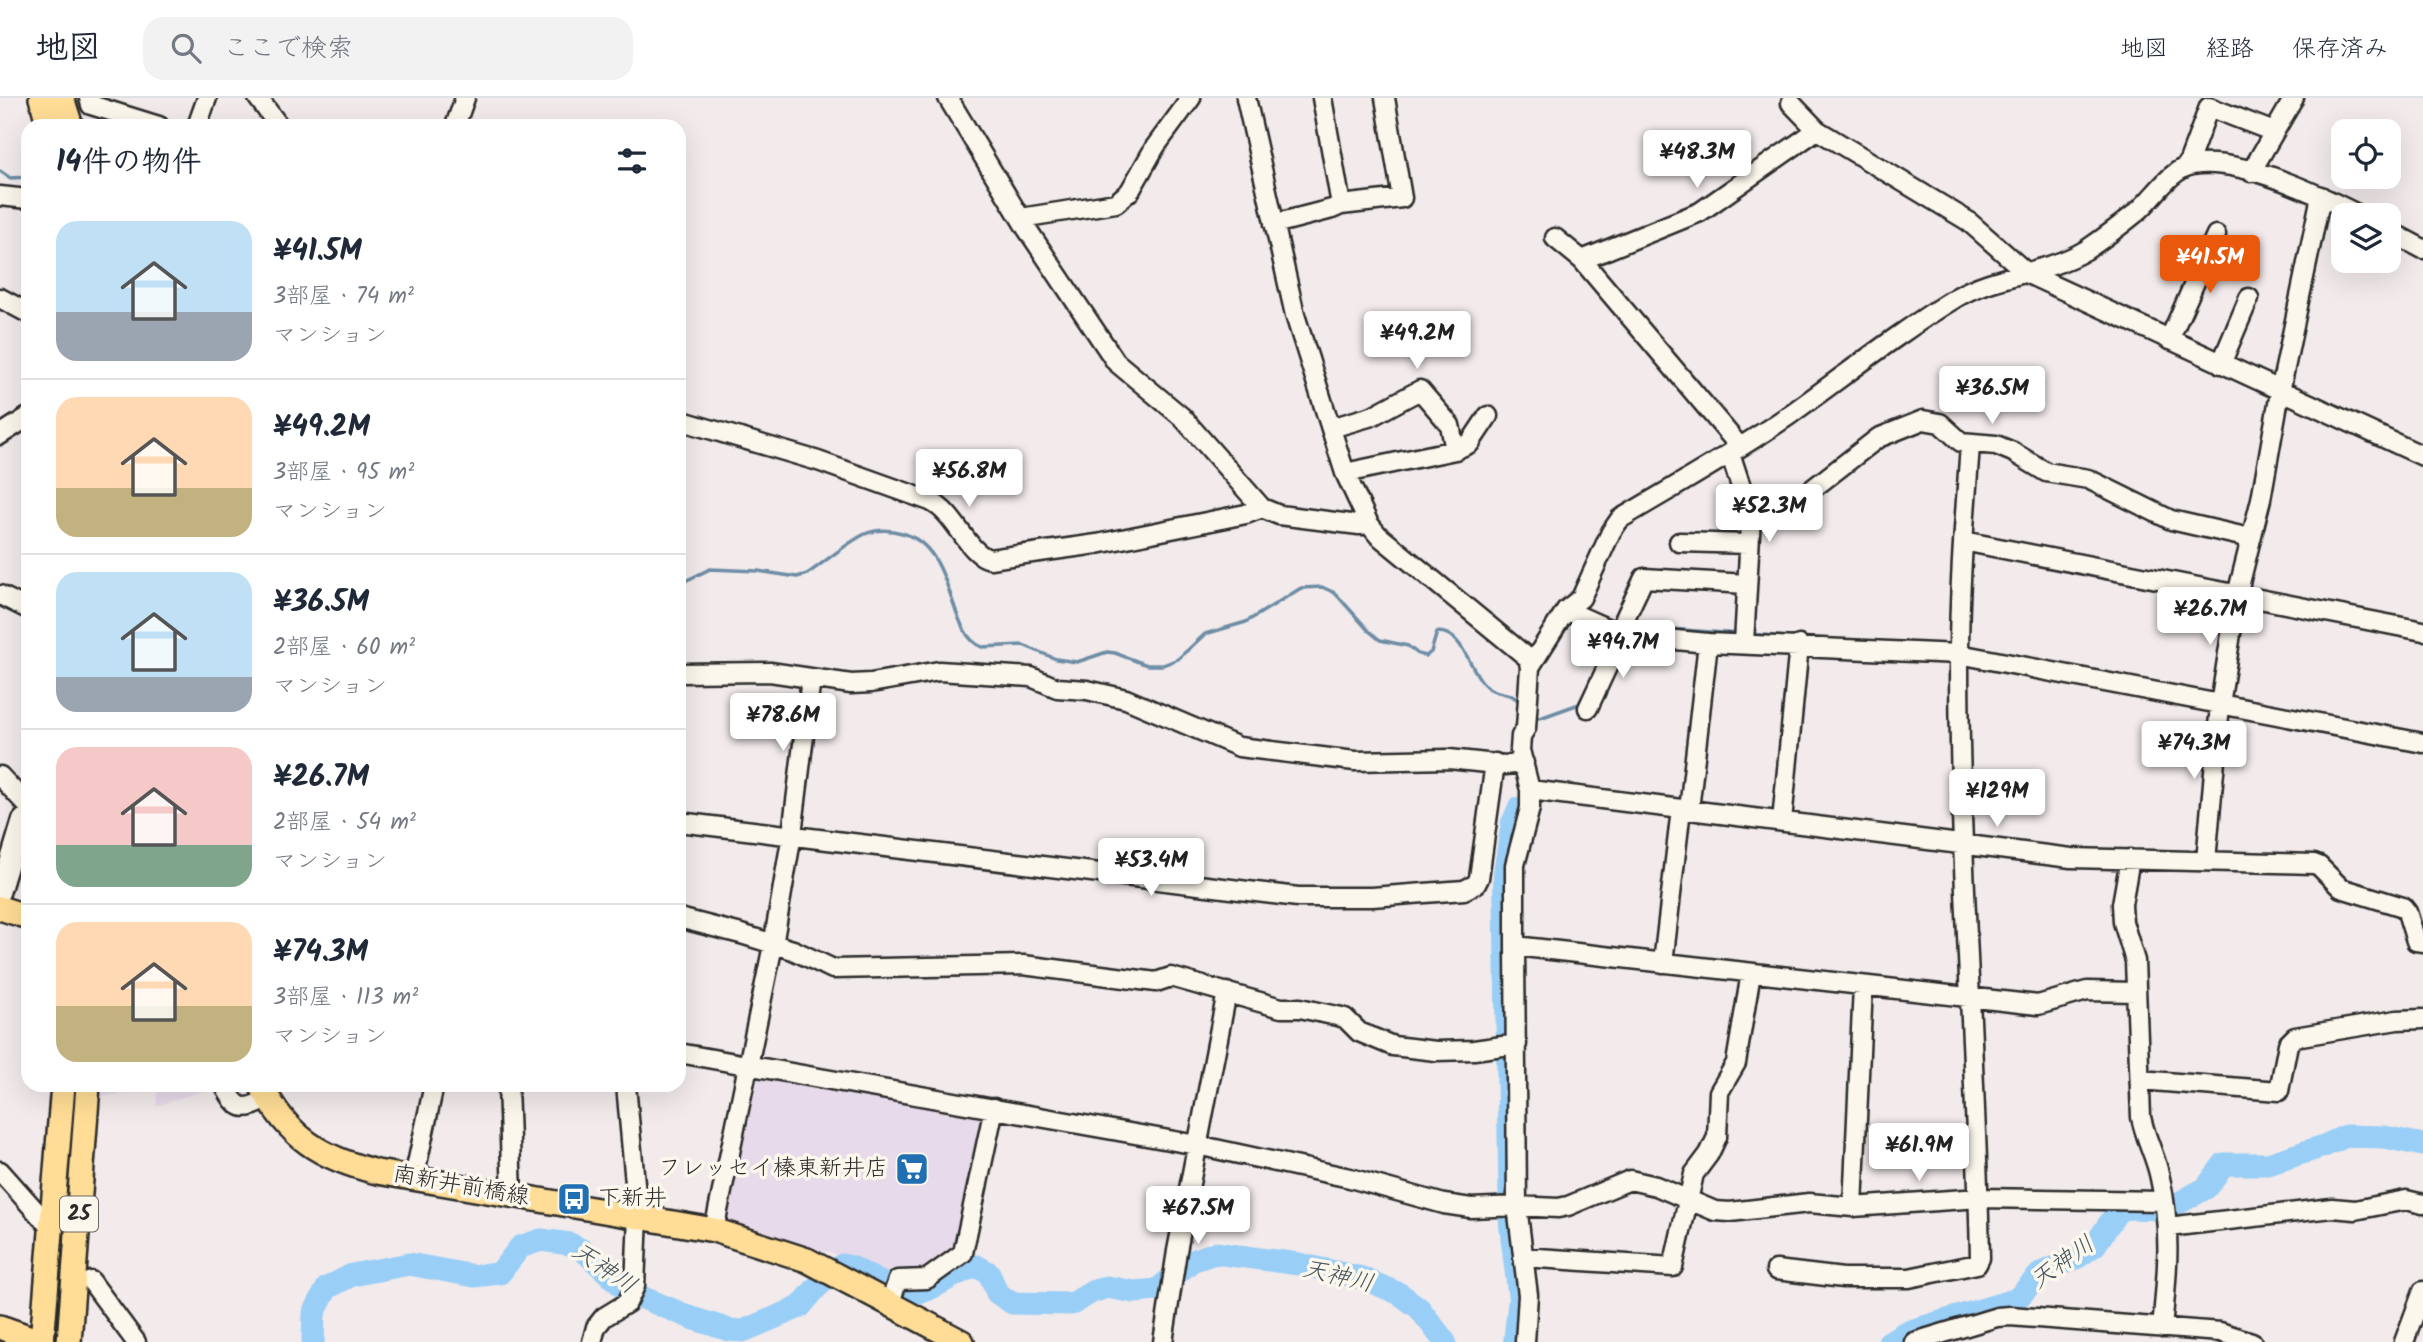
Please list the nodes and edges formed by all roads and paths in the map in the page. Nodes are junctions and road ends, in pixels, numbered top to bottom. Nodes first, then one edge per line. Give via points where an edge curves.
1 (41, 98) edge
2 (62, 98) edge
3 (89, 98) edge
4 (207, 98) edge
5 (258, 98) edge
6 (465, 98) edge
7 (948, 98) edge
8 (1191, 98) edge
9 (1246, 98) edge
10 (1322, 98) edge
11 (1385, 98) edge
12 (2294, 98) edge
13 (1791, 103) dead end
14 (47, 119) edge
15 (69, 119) edge
16 (137, 119) edge
17 (200, 119) edge
18 (274, 119) edge
19 (458, 119) edge
20 (1817, 130) junction
21 (2274, 132) junction
22 (2187, 166) junction
23 (2251, 172) junction
24 (0, 196) edge
25 (2321, 196) junction
26 (21, 198) edge
27 (2335, 203) edge
28 (1341, 205) junction
29 (1021, 218) junction
30 (1274, 224) junction
31 (2216, 234) dead end
32 (2401, 237) edge
33 (1555, 239) dead end
34 (2423, 249) edge
35 (1582, 260) junction
36 (2028, 274) junction
37 (2249, 298) dead end
38 (0, 299) edge
39 (21, 310) edge
40 (2169, 340) junction
41 (2221, 364) junction
42 (2280, 392) junction
43 (1488, 416) dead end
44 (686, 422) edge
45 (21, 423) edge
46 (1331, 428) junction
47 (0, 440) edge
48 (1970, 445) junction
49 (1455, 450) junction
50 (1735, 450) junction
51 (2423, 456) edge
52 (1345, 473) junction
53 (1262, 508) junction
54 (1751, 517) junction
55 (1369, 524) junction
56 (2250, 538) junction
57 (1963, 541) junction
58 (1679, 542) dead end
59 (1749, 544) junction
60 (1747, 584) junction
61 (2237, 594) junction
62 (0, 595) edge
63 (21, 606) edge
64 (1566, 610) junction
65 (2423, 631) edge
66 (1620, 634) junction
67 (1708, 643) junction
68 (1744, 643) junction
69 (1799, 646) junction
70 (1959, 654) junction
71 (1530, 667) junction
72 (686, 673) edge
73 (811, 678) junction
74 (2220, 705) junction
75 (1588, 708) dead end
76 (2423, 743) edge
77 (1495, 763) junction
78 (1524, 763) junction
79 (0, 776) edge
80 (1530, 790) junction
81 (21, 798) edge
82 (1685, 810) junction
83 (1782, 821) junction
84 (21, 823) edge
85 (686, 823) edge
86 (792, 834) junction
87 (1963, 845) junction
88 (2130, 859) junction
89 (2206, 860) junction
90 (0, 893) edge
91 (0, 908) edge
92 (21, 915) edge
93 (686, 920) edge
94 (2423, 942) edge
95 (773, 945) junction
96 (1515, 946) junction
97 (1663, 963) junction
98 (1751, 973) junction
99 (1863, 986) junction
100 (1227, 992) junction
101 (2135, 992) junction
102 (1970, 998) junction
103 (2423, 1019) edge
104 (1517, 1044) junction
105 (686, 1054) edge
106 (749, 1065) junction
107 (2140, 1080) junction
108 (62, 1092) edge
109 (87, 1092) edge
110 (228, 1092) edge
111 (264, 1092) edge
112 (432, 1092) edge
113 (508, 1092) edge
114 (627, 1092) edge
115 (994, 1108) junction
116 (1197, 1145) junction
117 (0, 1171) edge
118 (414, 1178) junction
119 (512, 1195) junction
120 (1979, 1198) junction
121 (1689, 1199) junction
122 (2163, 1201) junction
123 (2423, 1204) edge
124 (1517, 1206) junction
125 (1853, 1207) junction
126 (638, 1216) junction
127 (50, 1227) junction
128 (2168, 1227) junction
129 (714, 1230) junction
130 (1523, 1257) junction
131 (1776, 1270) dead end
132 (91, 1281) dead end
133 (2423, 1292) edge
134 (890, 1302) junction
135 (1980, 1324) junction
136 (0, 1327) edge
137 (2162, 1328) junction
138 (42, 1342) edge
139 (69, 1342) edge
140 (136, 1342) edge
141 (592, 1342) edge
142 (962, 1342) edge
143 (1163, 1342) edge
144 (1525, 1342) edge
145 (1914, 1342) edge
146 (1978, 1342) edge
147 (2252, 1342) edge
148 (2404, 1342) edge

1 - 14 main road
2 - 15 main road
3 - 16 street via 91,104
4 - 17 street
5 - 18 street
6 - 19 street
7 - 29 street
8 - 29 street via 1130,191 1116,203
9 - 30 street
10 - 28 street
11 - 28 street via 1402,198
12 - 21 street
13 - 20 street
20 - 35 street via 1700,212
20 - 36 street via 1968,221
21 - 22 street via 2208,107
21 - 23 street
22 - 23 street via 2205,164
22 - 36 street via 2083,252
23 - 25 street
24 - 26 street
25 - 27 street
25 - 42 street
28 - 30 street
29 - 53 street via 1115,362 1182,417
30 - 46 street via 1295,315
31 - 40 street
32 - 34 street
33 - 35 street
35 - 50 street
36 - 40 street
36 - 50 street via 1960,296
37 - 41 street
38 - 39 street
40 - 41 street
41 - 42 street
42 - 51 street
42 - 56 street
43 - 49 street via 1470,443
44 - 53 street via 818,461 930,501 951,516 977,554 990,559 1097,544
45 - 47 street
46 - 49 street via 1372,416 1420,390 1450,425
46 - 52 street
48 - 54 street via 1940,423 1923,421 1878,438 1802,497
48 - 56 street via 1996,445 2046,472 2088,478 2171,520
48 - 57 street
49 - 52 street
50 - 54 street
50 - 64 street via 1620,519 1581,598
52 - 55 street
53 - 55 street via 1279,515
54 - 59 street
55 - 71 street via 1528,658
56 - 61 street
57 - 61 street
57 - 70 street
58 - 59 street
59 - 60 street
60 - 66 street via 1644,578
60 - 68 street
61 - 65 street
61 - 74 street
62 - 63 street
64 - 66 street
64 - 71 street
66 - 67 street
66 - 75 street
67 - 68 street
67 - 82 street
68 - 69 street
69 - 70 street
69 - 83 street
70 - 74 street
70 - 87 street
71 - 78 street via 1520,750
72 - 73 street via 770,672
73 - 77 street via 871,683 939,671 1031,677 1057,688 1126,699 1239,747 1355,761
73 - 86 street
74 - 76 street
74 - 89 street
77 - 78 street
77 - 86 street via 1479,878 1464,890 1298,897
78 - 80 street
79 - 81 street
80 - 82 street
80 - 96 street via 1516,864
82 - 83 street
82 - 97 street
83 - 87 street
84 - 90 street
85 - 86 street
86 - 95 street
87 - 88 street via 2071,858
87 - 102 street
88 - 89 street
88 - 101 street via 2122,904 2135,961
89 - 94 street via 2319,866 2342,888 2403,907 2416,941
91 - 92 main road
93 - 95 street
95 - 100 street via 833,969 1023,965 1156,982 1171,978
95 - 106 street
96 - 97 street
96 - 104 street
97 - 98 street
98 - 99 street
98 - 121 street via 1736,1063 1719,1092 1717,1137 1694,1174
99 - 102 street
99 - 125 street
100 - 104 street via 1280,1008 1345,1018 1359,1032 1393,1045 1436,1051
100 - 116 street
101 - 102 street via 2088,991 2038,1005
101 - 107 street
102 - 120 street
103 - 107 street via 2295,1037 2288,1044 2279,1091
104 - 124 street
105 - 106 street
106 - 115 street
106 - 129 street
107 - 122 street via 2144,1134 2160,1177
108 - 127 main road, 25
109 - 139 main road, 25
110 - 111 street via 242,1107 252,1106
111 - 118 main road, 南新井前橋線 via 297,1136 315,1149 354,1166
112 - 118 street
113 - 119 street
114 - 126 street
115 - 116 street
115 - 134 street via 963,1253 927,1279 898,1280
116 - 124 street via 1444,1204
116 - 143 street
117 - 127 street
118 - 119 main road, 南新井前橋線
119 - 126 main road, 南新井前橋線
120 - 122 street
120 - 125 street
120 - 131 street via 1977,1264 1909,1278 1843,1278
121 - 124 street via 1630,1180 1568,1206
121 - 125 street via 1715,1211 1730,1212 1809,1203
121 - 130 street via 1673,1267
122 - 128 street
123 - 128 street via 2406,1200 2355,1210 2332,1208
124 - 130 street
126 - 129 main road, 南新井前橋線
126 - 141 street via 635,1286 627,1303 596,1327
127 - 138 main road, 25
128 - 137 street
129 - 134 main road, 南新井前橋線 via 807,1259
130 - 144 street via 1528,1295
132 - 140 street
133 - 148 street
134 - 142 main road, 南新井前橋線
135 - 137 street via 2010,1317
135 - 145 street
135 - 146 street
136 - 138 main road
137 - 147 street via 2220,1332

